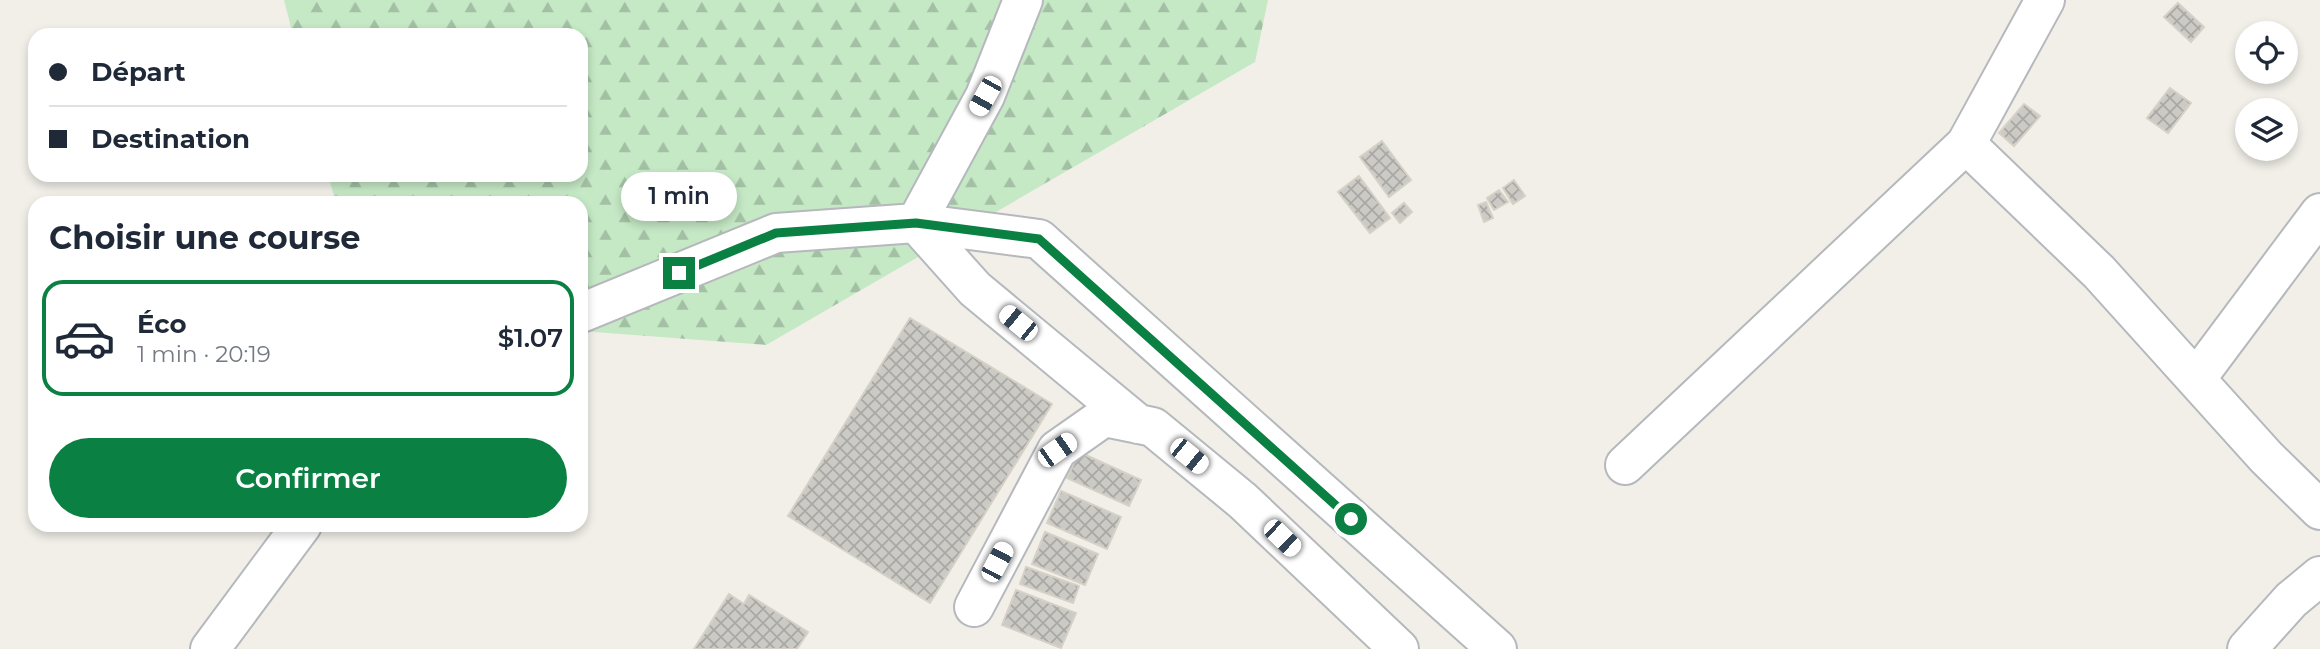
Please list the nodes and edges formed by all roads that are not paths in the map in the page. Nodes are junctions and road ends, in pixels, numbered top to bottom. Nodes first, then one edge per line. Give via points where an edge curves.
1 (1023, 0) edge
2 (2045, 0) edge
3 (1966, 144) junction
4 (2320, 213) edge
5 (916, 223) junction
6 (588, 310) edge
7 (2196, 379) junction
8 (1138, 424) junction
9 (1625, 465) dead end
10 (2320, 510) edge
11 (297, 532) edge
12 (2320, 576) edge
13 (974, 607) dead end
14 (210, 649) edge
15 (1399, 649) edge
16 (1497, 649) edge
17 (2247, 649) edge

1 - 5 street via 985,96
2 - 3 street
3 - 7 street via 2099,272
3 - 9 street
4 - 7 street
5 - 6 street via 776,233
5 - 8 street via 975,289
5 - 16 street via 1039,239
7 - 10 street
8 - 13 street via 1104,417 1057,450
8 - 15 street via 1153,427 1243,501
11 - 14 street
12 - 17 street via 2291,600

